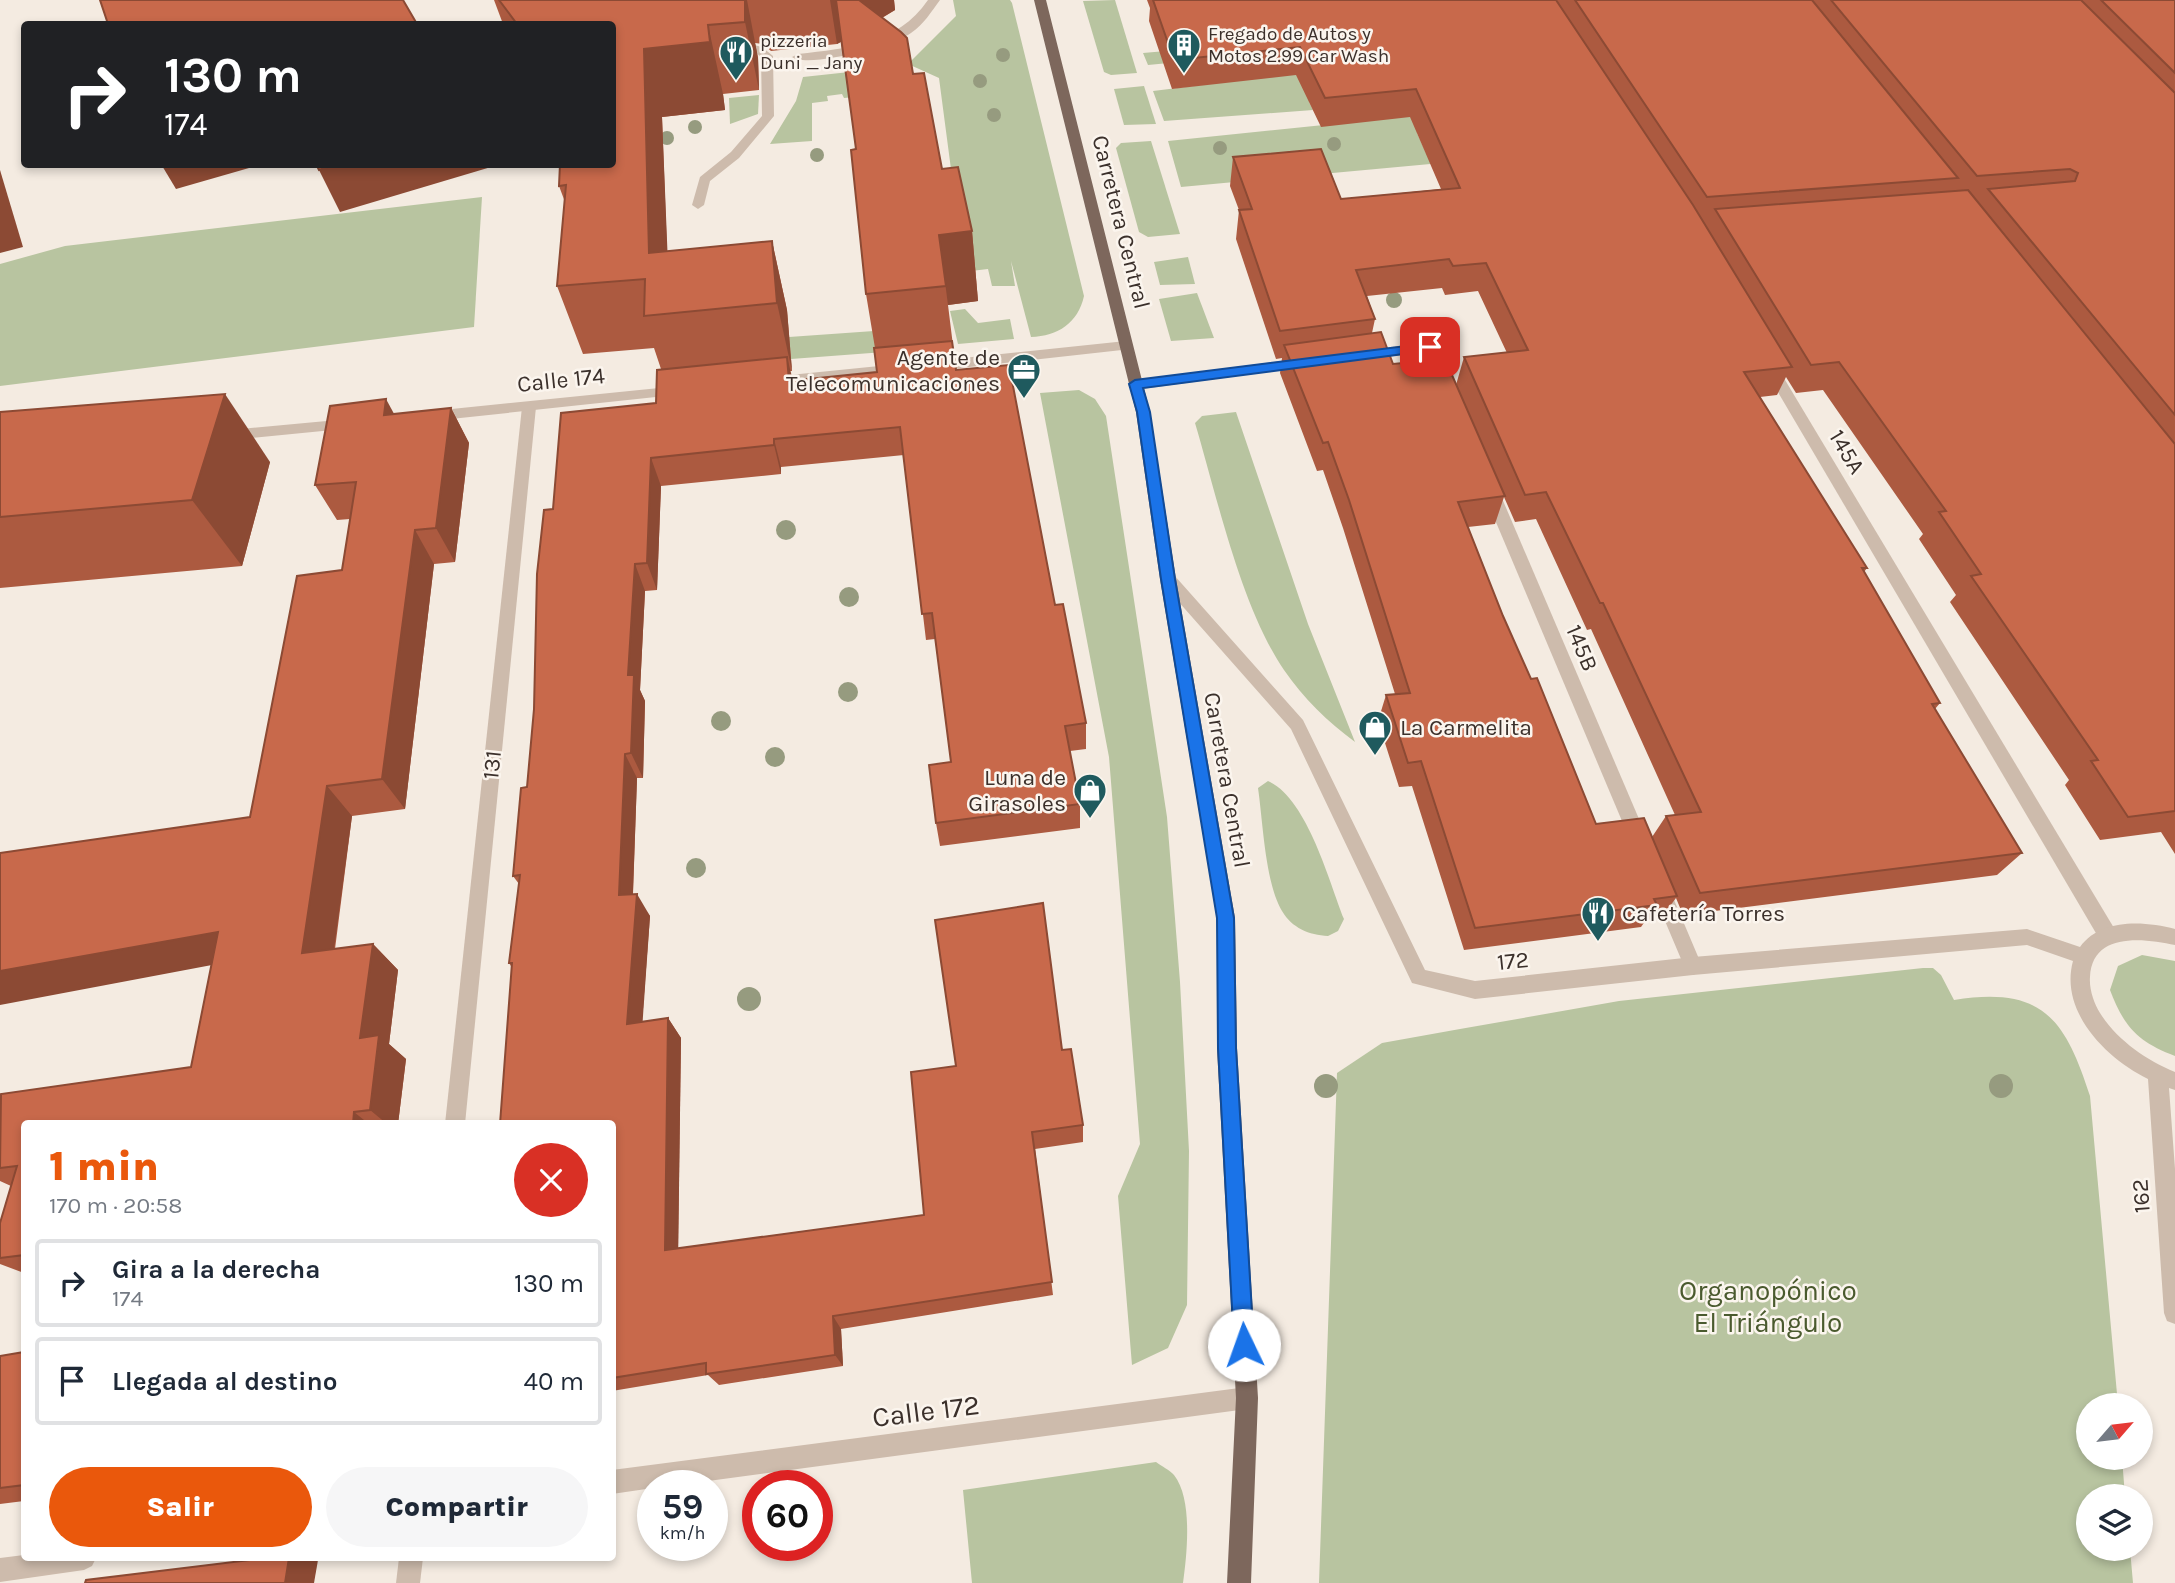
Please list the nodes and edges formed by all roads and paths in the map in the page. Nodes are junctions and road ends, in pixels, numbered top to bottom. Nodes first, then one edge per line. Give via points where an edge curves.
1 (934, 0) edge
2 (1040, 0) edge
3 (720, 40) edge
4 (798, 57) dead end
5 (698, 205) dead end
6 (1126, 346) junction
7 (1761, 351) edge
8 (1349, 357) edge
9 (1322, 361) edge
10 (755, 384) edge
11 (1135, 384) junction
12 (700, 389) edge
13 (1451, 398) edge
14 (529, 407) junction
15 (418, 417) edge
16 (362, 422) edge
17 (209, 437) edge
18 (1483, 473) edge
19 (1168, 579) junction
20 (1644, 852) edge
21 (1655, 877) edge
22 (2107, 934) junction
23 (2175, 937) edge
24 (2084, 957) junction
25 (1693, 966) junction
26 (2167, 1078) edge
27 (455, 1120) edge
28 (2175, 1313) edge
29 (1247, 1398) junction
30 (616, 1481) edge
31 (63, 1561) edge
32 (411, 1561) edge
33 (0, 1570) edge
34 (408, 1583) edge
35 (1240, 1583) edge

1 - 4 street via 910,30 871,48
2 - 6 main road, Carretera Central
3 - 5 street via 764,52 770,107 768,116 735,155 704,180
6 - 10 street
6 - 11 main road, Carretera Central
7 - 22 street, 145A
8 - 13 street via 1430,347
9 - 11 street
11 - 19 main road, Carretera Central
12 - 14 street, Calle 174
14 - 15 street, Calle 174
14 - 27 street, 131
16 - 17 street
18 - 20 street, 145B
19 - 25 street, 172 via 1297,724 1419,977 1475,990
19 - 29 main road, Carretera Central via 1226,918 1227,1048
21 - 25 street
22 - 23 street via 2156,931
22 - 24 street
24 - 25 street, 172 via 2027,937
24 - 26 street via 2080,979 2086,1006 2103,1032 2127,1057
26 - 28 street, 162
29 - 30 street, Calle 172
29 - 35 main road, Carretera Central
31 - 33 street
32 - 34 street

